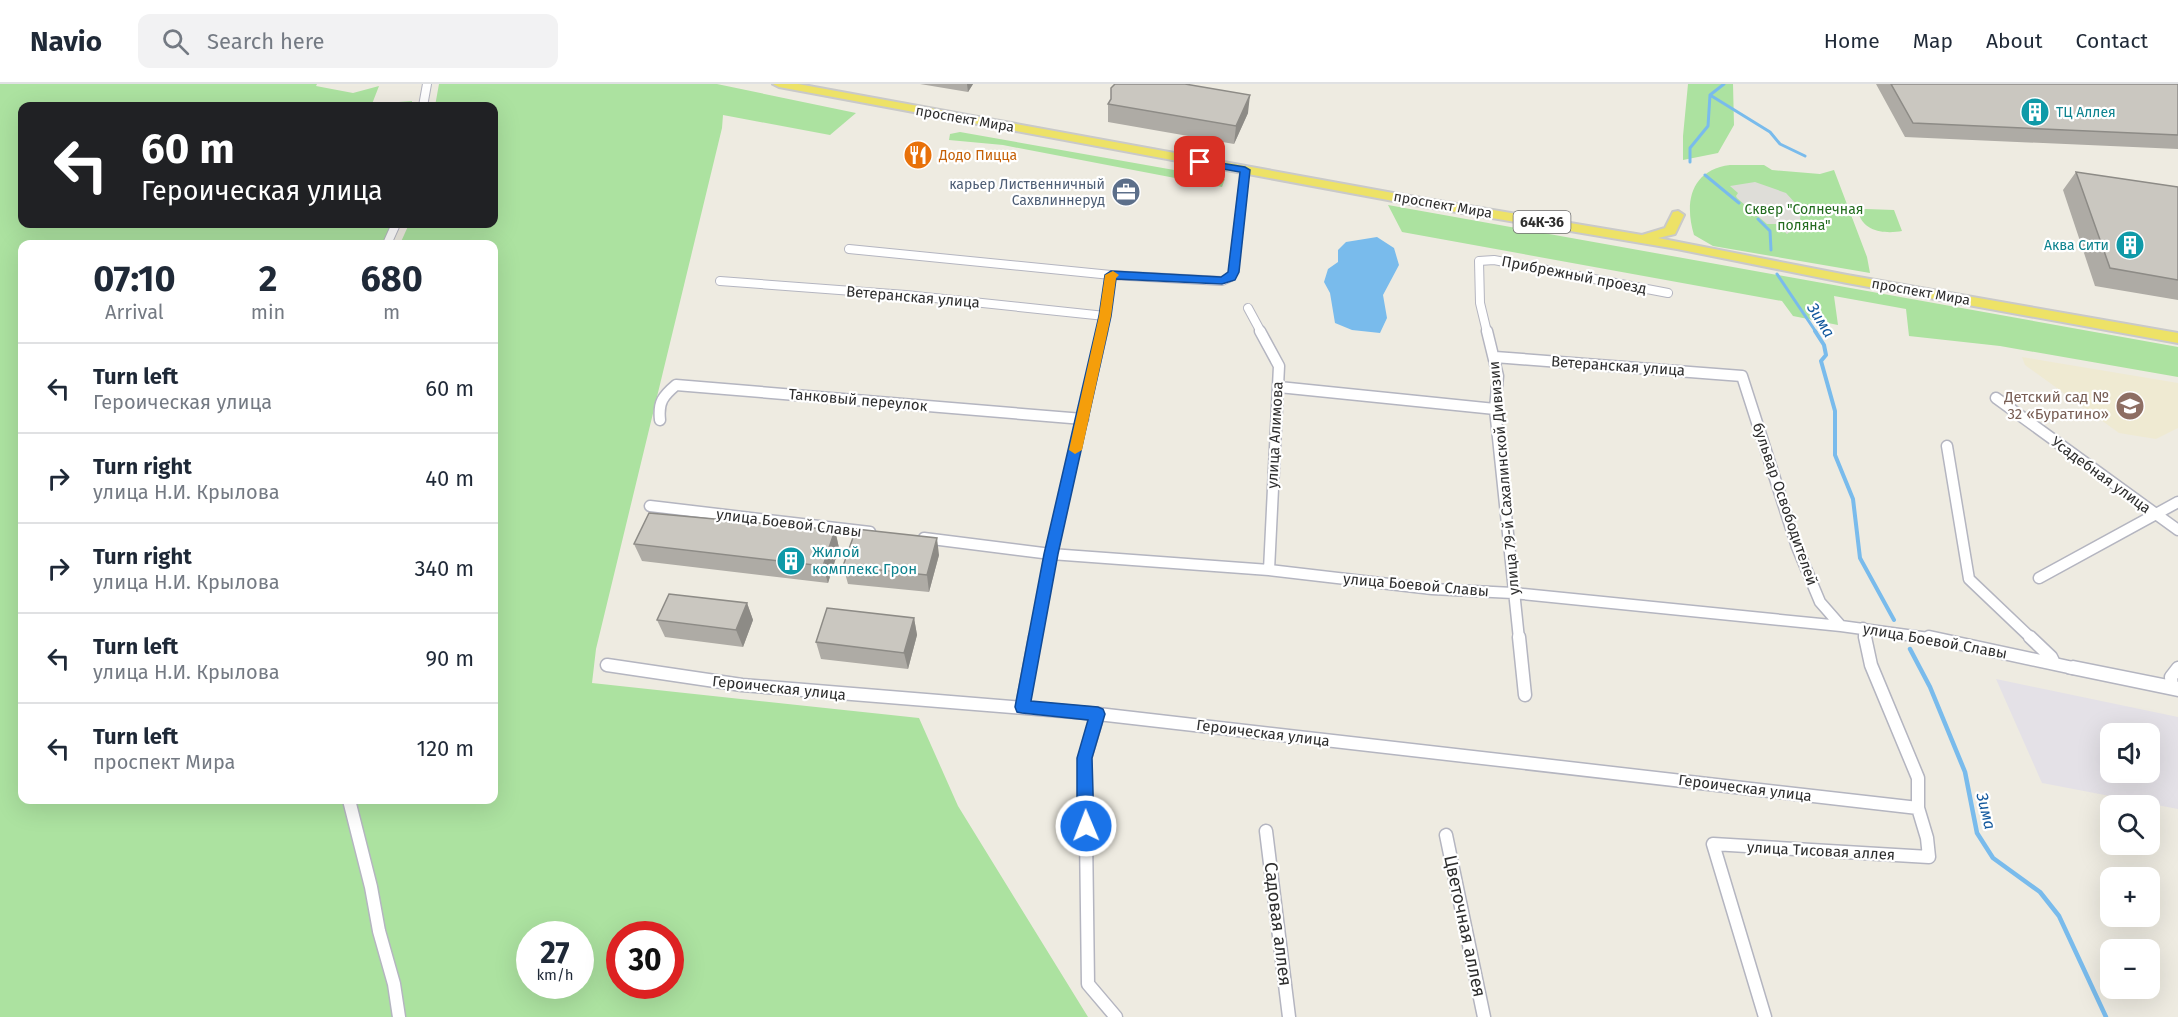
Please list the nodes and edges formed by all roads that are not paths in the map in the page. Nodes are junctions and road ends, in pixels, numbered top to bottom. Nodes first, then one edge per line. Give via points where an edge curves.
1 (427, 84) edge
2 (779, 84) edge
3 (424, 102) edge
4 (1245, 170) junction
5 (1678, 214) junction
6 (1581, 229) junction
7 (1677, 245) junction
8 (849, 249) dead end
9 (1479, 261) joint
10 (1754, 261) junction
11 (1111, 275) junction
12 (720, 281) dead end
13 (1668, 293) dead end
14 (1248, 308) dead end
15 (1105, 316) junction
16 (2178, 338) edge
17 (1495, 357) junction
18 (1742, 376) joint
19 (1279, 387) junction
20 (1996, 398) dead end
21 (1495, 409) junction
22 (1083, 419) junction
23 (660, 420) dead end
24 (1947, 446) dead end
25 (2178, 502) edge
26 (650, 506) dead end
27 (2155, 514) junction
28 (2178, 530) edge
29 (883, 534) edge
30 (916, 538) edge
31 (1051, 554) junction
32 (1269, 570) junction
33 (2039, 578) dead end
34 (1513, 593) junction
35 (1842, 626) junction
36 (1863, 628) junction
37 (2054, 663) junction
38 (607, 665) dead end
39 (2073, 668) joint
40 (2178, 668) edge
41 (2175, 689) edge
42 (1525, 695) dead end
43 (1022, 707) junction
44 (1098, 714) junction
45 (350, 804) edge
46 (1918, 808) junction
47 (1266, 831) dead end
48 (1446, 835) dead end
49 (399, 1017) edge
50 (1116, 1017) edge
51 (1289, 1017) edge
52 (1484, 1017) edge
53 (1765, 1017) edge

1 - 3 street
2 - 4 main road, проспект Мира / 64К-36
4 - 6 main road, проспект Мира / 64К-36
4 - 11 street via 1231,277 1222,281
5 - 6 main road via 1670,231 1656,236
5 - 7 main road
5 - 10 main road via 1688,242
6 - 7 main road, проспект Мира / 64К-36
7 - 10 main road, проспект Мира / 64К-36
8 - 11 street
9 - 13 street, Прибрежный проезд via 1494,260
9 - 17 street, улица 79-й Сахалинской Дивизии via 1480,303
10 - 16 main road, проспект Мира / 64К-36
11 - 15 street
12 - 15 street, Ветеранская улица
14 - 19 street, улица Алимова via 1279,366
15 - 22 street
17 - 18 street, Ветеранская улица
17 - 21 street, улица 79-й Сахалинской Дивизии
18 - 35 street, бульвар Освободителей via 1797,547 1820,602
19 - 21 street
19 - 32 street, улица Алимова
20 - 27 street, Усадебная улица
21 - 34 street, улица 79-й Сахалинской Дивизии
22 - 23 street, Танковый переулок via 676,385 662,396
22 - 31 street
24 - 37 street via 1969,579
25 - 27 street
26 - 29 street, улица Боевой Славы
27 - 28 street, Усадебная улица
27 - 33 street
30 - 31 street, улица Боевой Славы
31 - 32 street, улица Боевой Славы
31 - 43 street
32 - 34 street, улица Боевой Славы via 1432,589
34 - 35 street, улица Боевой Славы
34 - 42 street, улица 79-й Сахалинской Дивизии
35 - 36 street, улица Боевой Славы
36 - 37 street, улица Боевой Славы via 1915,634
36 - 46 street via 1871,665 1918,778
37 - 39 street, улица Боевой Славы
38 - 43 street, Героическая улица via 758,687 929,703
39 - 41 street, улица Боевой Славы
40 - 41 street via 2170,680
43 - 44 street, Героическая улица
44 - 46 street, Героическая улица
44 - 50 street via 1085,758 1088,984
45 - 49 street
46 - 53 street, улица Тисовая аллея via 1929,857 1713,844
47 - 51 street, Садовая аллея
48 - 52 street, Цветочная аллея

